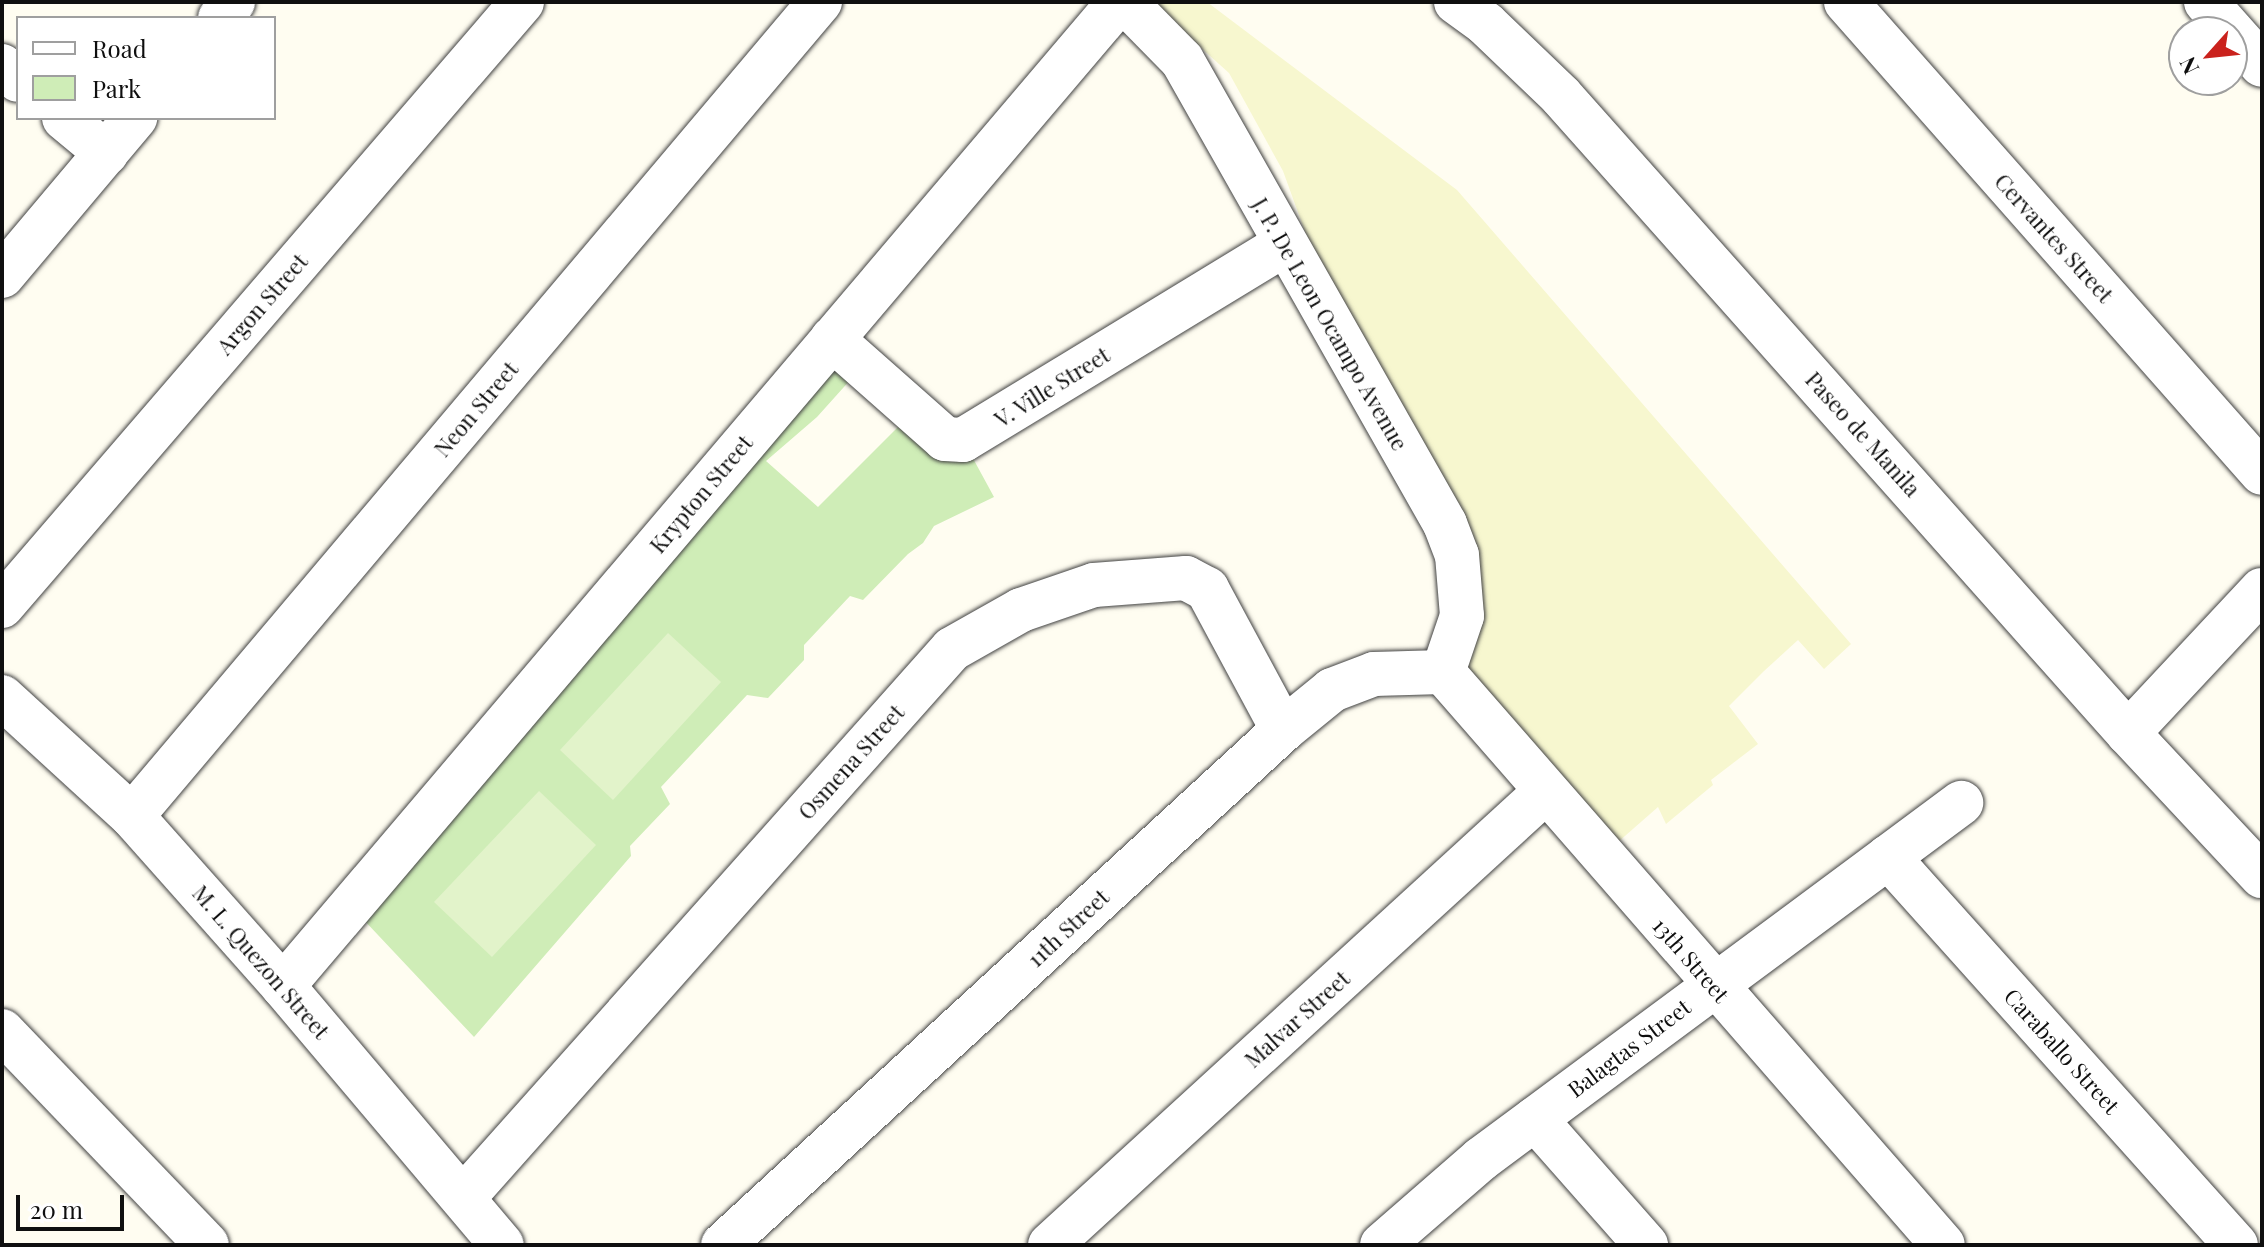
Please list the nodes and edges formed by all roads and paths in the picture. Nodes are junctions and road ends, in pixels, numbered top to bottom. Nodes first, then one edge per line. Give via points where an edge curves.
1 (522, 2) edge
2 (820, 2) edge
3 (1119, 2) edge
4 (1125, 2) edge
5 (1456, 2) edge
6 (1846, 2) edge
7 (2206, 2) edge
8 (2262, 65) edge
9 (66, 120) edge
10 (133, 120) edge
11 (106, 153) junction
12 (1284, 245) junction
13 (2, 276) edge
14 (832, 339) junction
15 (2262, 473) edge
16 (2262, 590) edge
17 (2, 606) edge
18 (1443, 672) junction
19 (2, 697) edge
20 (1283, 730) junction
21 (2128, 733) junction
22 (1545, 792) junction
23 (1961, 803) dead end
24 (132, 816) junction
25 (1888, 857) junction
26 (2262, 876) edge
27 (1713, 985) junction
28 (283, 986) junction
29 (2, 1031) edge
30 (1535, 1119) junction
31 (463, 1198) junction
32 (207, 1245) edge
33 (502, 1245) edge
34 (723, 1245) edge
35 (1050, 1245) edge
36 (1382, 1245) edge
37 (1646, 1245) edge
38 (1943, 1245) edge
39 (2236, 1245) edge

1 - 17 street, Argon Street
2 - 24 street, Neon Street
3 - 14 street, Krypton Street
4 - 12 street, J. P. De Leon Ocampo Avenue via 1182,60
5 - 21 street, Paseo de Manila via 1561,96
6 - 15 street, Cervantes Street
7 - 8 street
9 - 11 street
10 - 11 street
11 - 13 street
12 - 14 street, V. Ville Street via 963,440 945,439
12 - 18 street, J. P. De Leon Ocampo Avenue via 1445,524 1457,555 1462,616
14 - 28 street, Krypton Street
16 - 21 street
18 - 20 street, 11th Street via 1374,674 1332,690
18 - 22 street, 13th Street
19 - 24 street, M. L. Quezon Street
20 - 31 street, Osmena Street via 1207,589 1186,578 1094,585 1021,610 952,649
20 - 34 street, 11th Street
21 - 26 street, Paseo de Manila
22 - 27 street, 13th Street
22 - 35 street, Malvar Street
23 - 25 street, Balagtas Street
24 - 28 street, M. L. Quezon Street
25 - 27 street, Balagtas Street
25 - 39 street, Caraballo Street
27 - 30 street, Balagtas Street
27 - 38 street, 13th Street
28 - 31 street, M. L. Quezon Street
29 - 32 street
30 - 36 street, Balagtas Street via 1436,1195
30 - 37 street
31 - 33 street, M. L. Quezon Street

